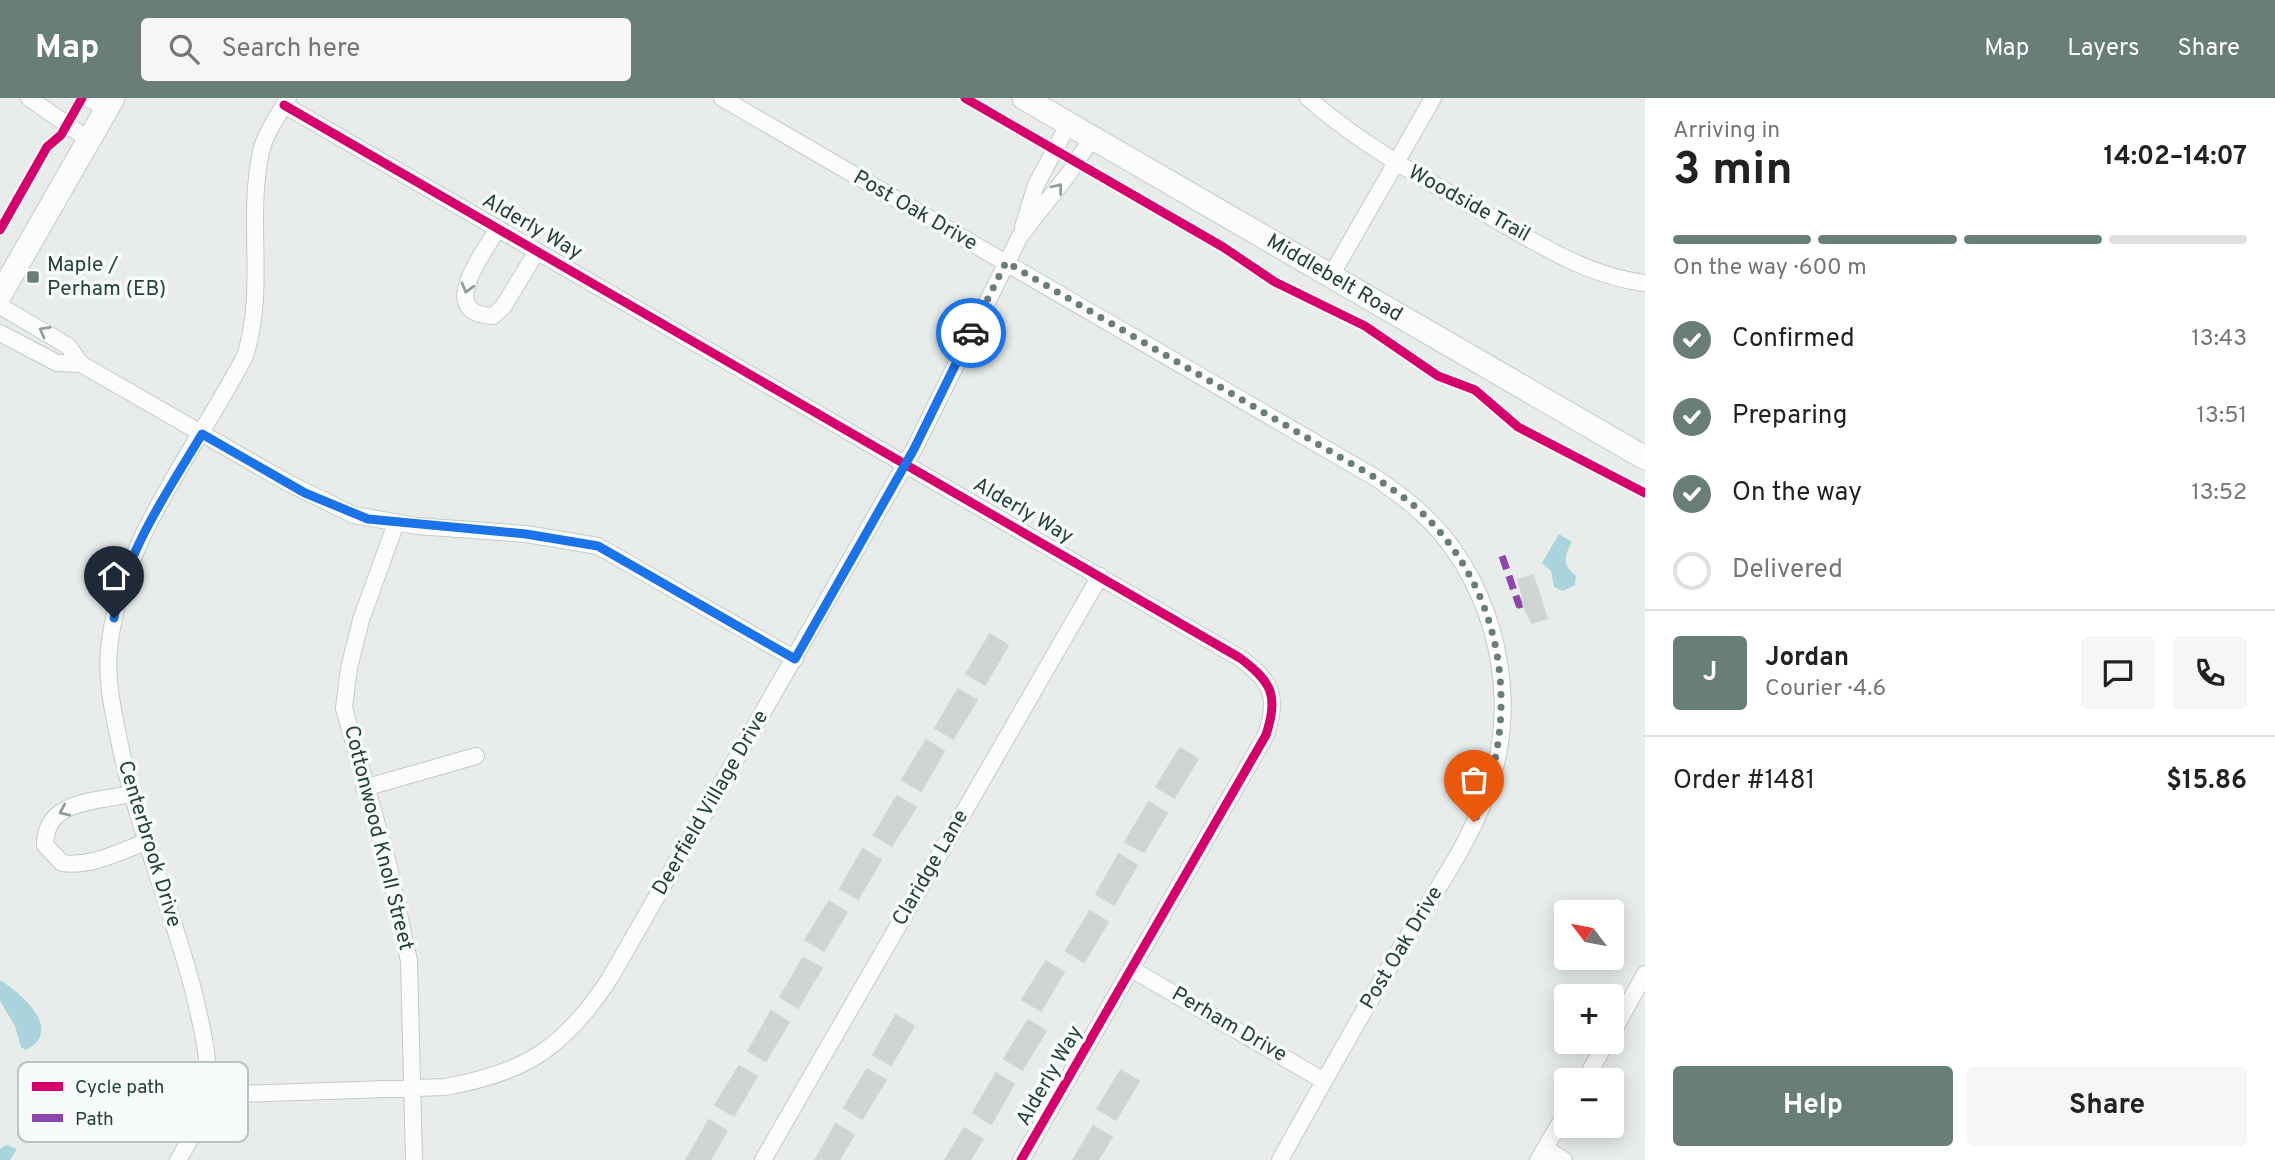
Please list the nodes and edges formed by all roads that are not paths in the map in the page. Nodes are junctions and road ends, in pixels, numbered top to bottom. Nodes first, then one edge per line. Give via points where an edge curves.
1 (29, 98) edge
2 (722, 98) edge
3 (1024, 98) edge
4 (1308, 98) edge
5 (1433, 98) edge
6 (103, 101) edge
7 (286, 102) edge
8 (1069, 124) junction
9 (1093, 136) junction
10 (89, 140) junction
11 (1396, 163) junction
12 (498, 228) junction
13 (1020, 236) junction
14 (537, 251) junction
15 (1006, 262) junction
16 (1332, 274) junction
17 (1645, 283) edge
18 (0, 295) edge
19 (0, 306) edge
20 (0, 333) edge
21 (81, 364) junction
22 (202, 434) junction
23 (1645, 458) edge
24 (906, 464) junction
25 (396, 523) junction
26 (1100, 576) junction
27 (795, 659) junction
28 (476, 756) dead end
29 (365, 788) junction
30 (130, 794) junction
31 (146, 842) junction
32 (1133, 970) junction
33 (1645, 974) edge
34 (1624, 1012) edge
35 (206, 1062) edge
36 (1324, 1081) junction
37 (411, 1088) junction
38 (248, 1094) edge
39 (1554, 1134) edge
40 (186, 1142) edge
41 (1542, 1154) edge
42 (178, 1160) edge
43 (414, 1160) edge
44 (763, 1160) edge
45 (1021, 1160) edge
46 (1280, 1160) edge
47 (1564, 1160) edge

1 - 10 street
2 - 15 street, Post Oak Drive
3 - 8 street, Middlebelt Road
4 - 11 street, Woodside Trail
5 - 11 street
6 - 10 street
7 - 12 street, Alderly Way
7 - 22 street, Centerbrook Drive via 260,154 253,330 246,356
8 - 9 street, Middlebelt Road
8 - 13 street, Deerfield Village Drive via 1036,185
13 -> 9 street, Deerfield Village Drive
9 - 16 street, Middlebelt Road
10 - 18 street
11 - 16 street
11 - 17 street, Woodside Trail via 1591,269
12 - 14 street, Alderly Way
12 -> 14 street, Alderly Way via 464,288 464,299 480,315 493,316 503,307
13 - 15 street, Deerfield Village Drive
14 - 24 street, Alderly Way
15 - 24 street, Deerfield Village Drive
15 - 36 street, Post Oak Drive via 1376,478 1420,511 1459,559 1480,598 1502,674 1494,773 1460,849
16 - 23 street, Middlebelt Road
21 -> 19 street via 68,346
20 - 21 street via 57,363
21 - 22 street
22 - 25 street via 323,502 368,519
22 - 30 street, Centerbrook Drive via 138,548 118,594 108,688
24 - 26 street, Alderly Way
24 - 27 street, Deerfield Village Drive
25 - 27 street via 526,534 598,546
25 - 29 street, Cottonwood Knoll Street via 361,620 344,708
26 - 32 street, Alderly Way via 1240,658 1259,673 1273,702 1266,735
26 - 44 street, Claridge Lane
27 - 37 street, Deerfield Village Drive via 590,1009 570,1031 517,1069 480,1081
28 - 29 street
29 - 37 street, Cottonwood Knoll Street via 389,867 409,961
30 - 31 street, Centerbrook Drive
30 -> 31 street via 61,810 50,819 45,845 62,863 77,865
31 - 35 street, Centerbrook Drive via 196,1000
32 - 36 street, Perham Drive
32 - 45 street, Alderly Way
33 - 34 street
36 - 46 street, Post Oak Drive
37 - 38 street, Deerfield Village Drive
37 - 43 street, Cottonwood Knoll Street
39 - 41 street
40 - 42 street, Centerbrook Drive
41 - 47 street

